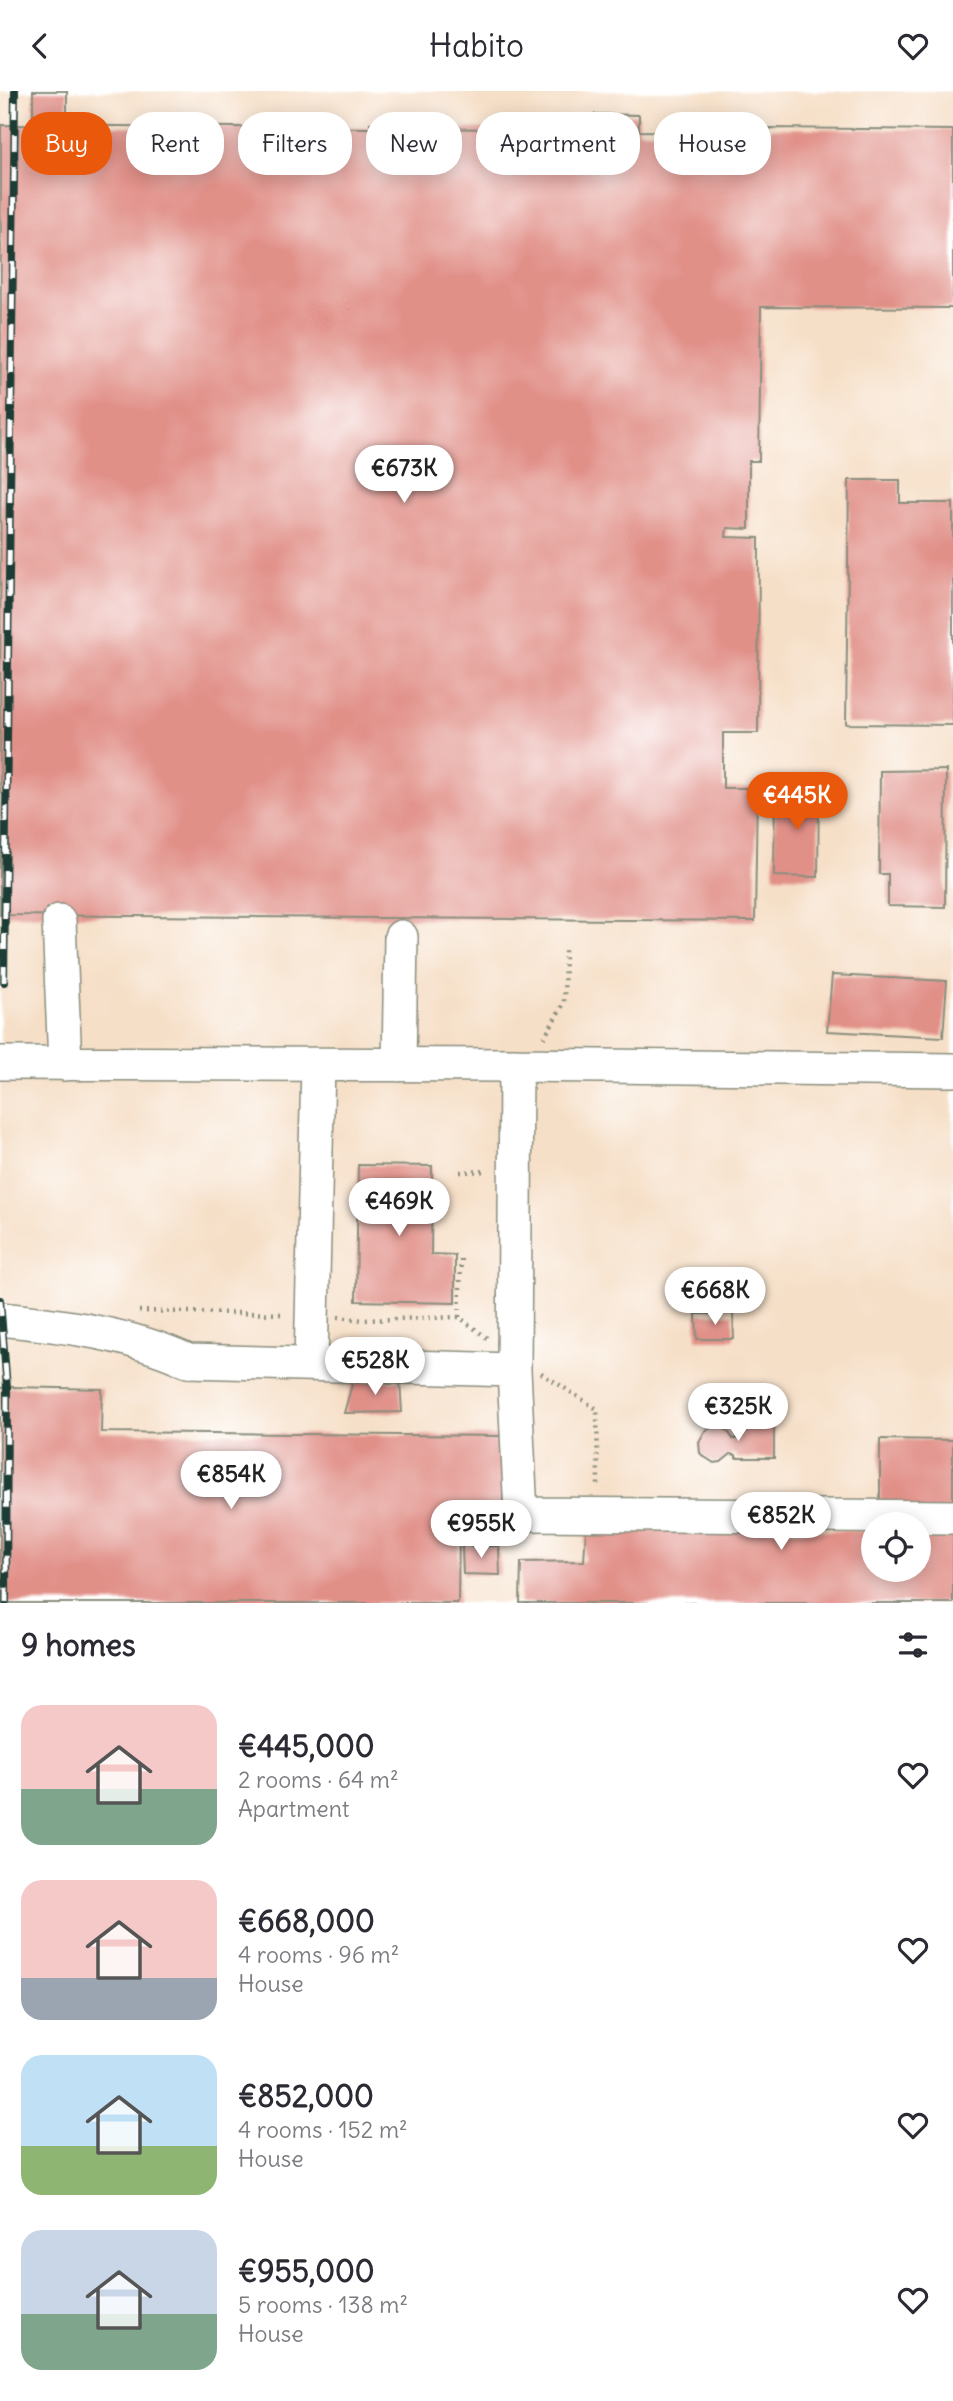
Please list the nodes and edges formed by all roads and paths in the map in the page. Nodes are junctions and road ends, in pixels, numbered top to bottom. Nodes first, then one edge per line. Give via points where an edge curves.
1 (59, 921) dead end
2 (401, 937) dead end
3 (0, 1063) edge
4 (65, 1064) junction
5 (318, 1065) junction
6 (399, 1065) junction
7 (516, 1065) junction
8 (953, 1070) edge
9 (461, 1258) dead end
10 (458, 1317) dead end
11 (0, 1319) edge
12 (312, 1364) junction
13 (514, 1370) junction
14 (953, 1517) edge

1 - 4 lane
2 - 6 lane
3 - 4 lane
4 - 5 lane
5 - 6 lane
5 - 12 lane
6 - 7 lane
7 - 8 lane
7 - 13 lane
9 - 10 path
11 - 12 lane via 67,1327 165,1350 188,1361
12 - 13 lane
13 - 14 lane via 521,1514

